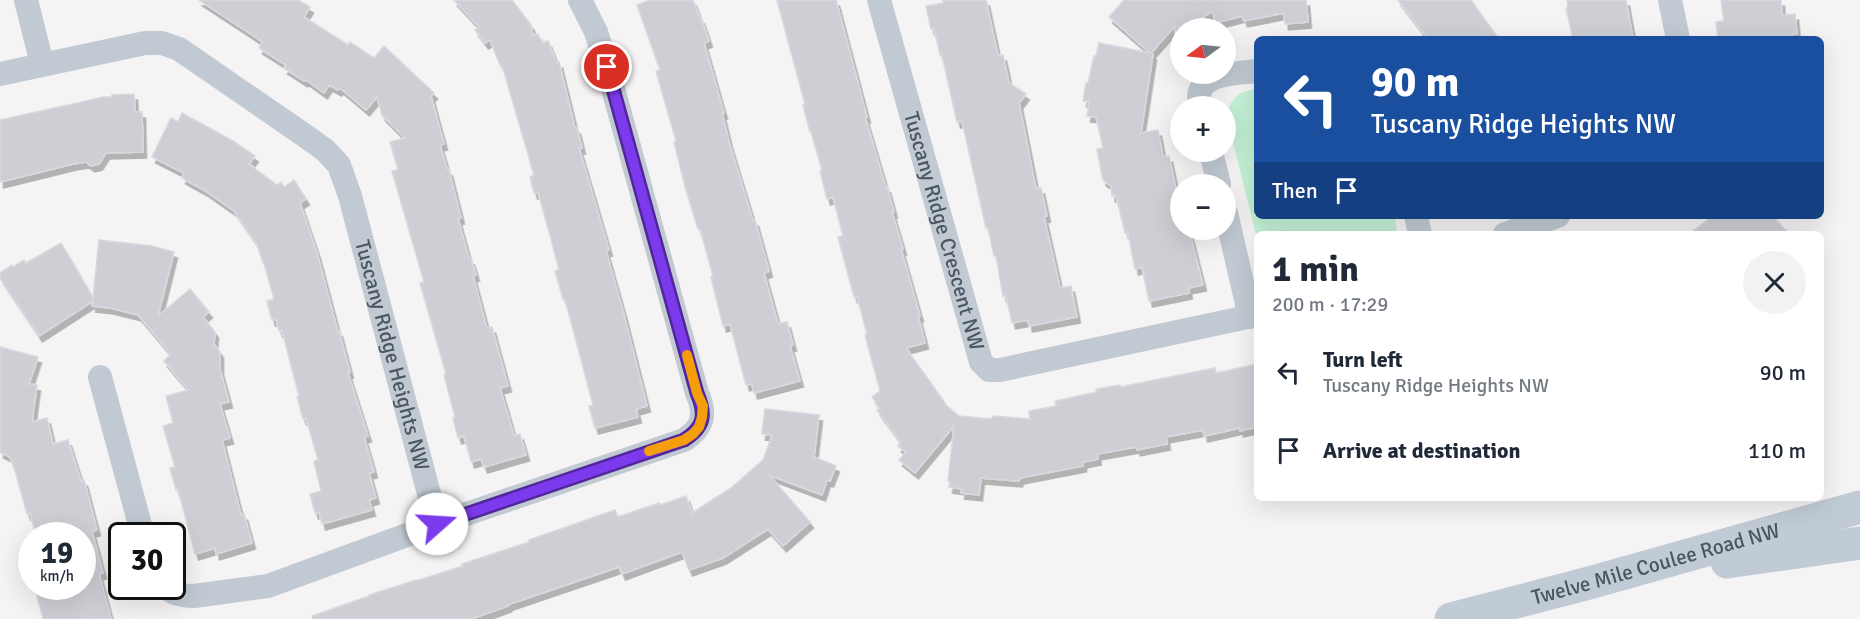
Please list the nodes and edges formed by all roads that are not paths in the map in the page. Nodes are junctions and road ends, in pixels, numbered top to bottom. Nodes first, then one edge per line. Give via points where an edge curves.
1 (26, 0) edge
2 (580, 0) edge
3 (879, 0) edge
4 (1670, 0) edge
5 (1677, 36) edge
6 (42, 64) junction
7 (1254, 71) edge
8 (0, 74) edge
9 (1199, 96) edge
10 (1549, 219) edge
11 (1513, 231) edge
12 (1233, 240) edge
13 (1254, 316) edge
14 (100, 377) dead end
15 (1860, 507) edge
16 (139, 522) edge
17 (437, 524) junction
18 (1860, 543) edge
19 (1589, 583) junction
20 (186, 596) edge
21 (1451, 619) edge

1 - 6 street
2 - 17 street via 607,67 703,406 702,417 699,427 684,440
3 - 13 street, Tuscany Ridge Crescent NW via 981,362 989,370
4 - 5 street
6 - 8 street, Tuscany Ridge Heights NW
6 - 17 street, Tuscany Ridge Heights NW via 162,43 179,49 274,112 339,165
7 - 9 street via 1214,77 1203,86
10 - 11 street
12 - 13 street
14 - 16 street
15 - 19 street, Twelve Mile Coulee Road NW
17 - 20 street via 268,586
18 - 19 street
19 - 21 street, Twelve Mile Coulee Road NW

